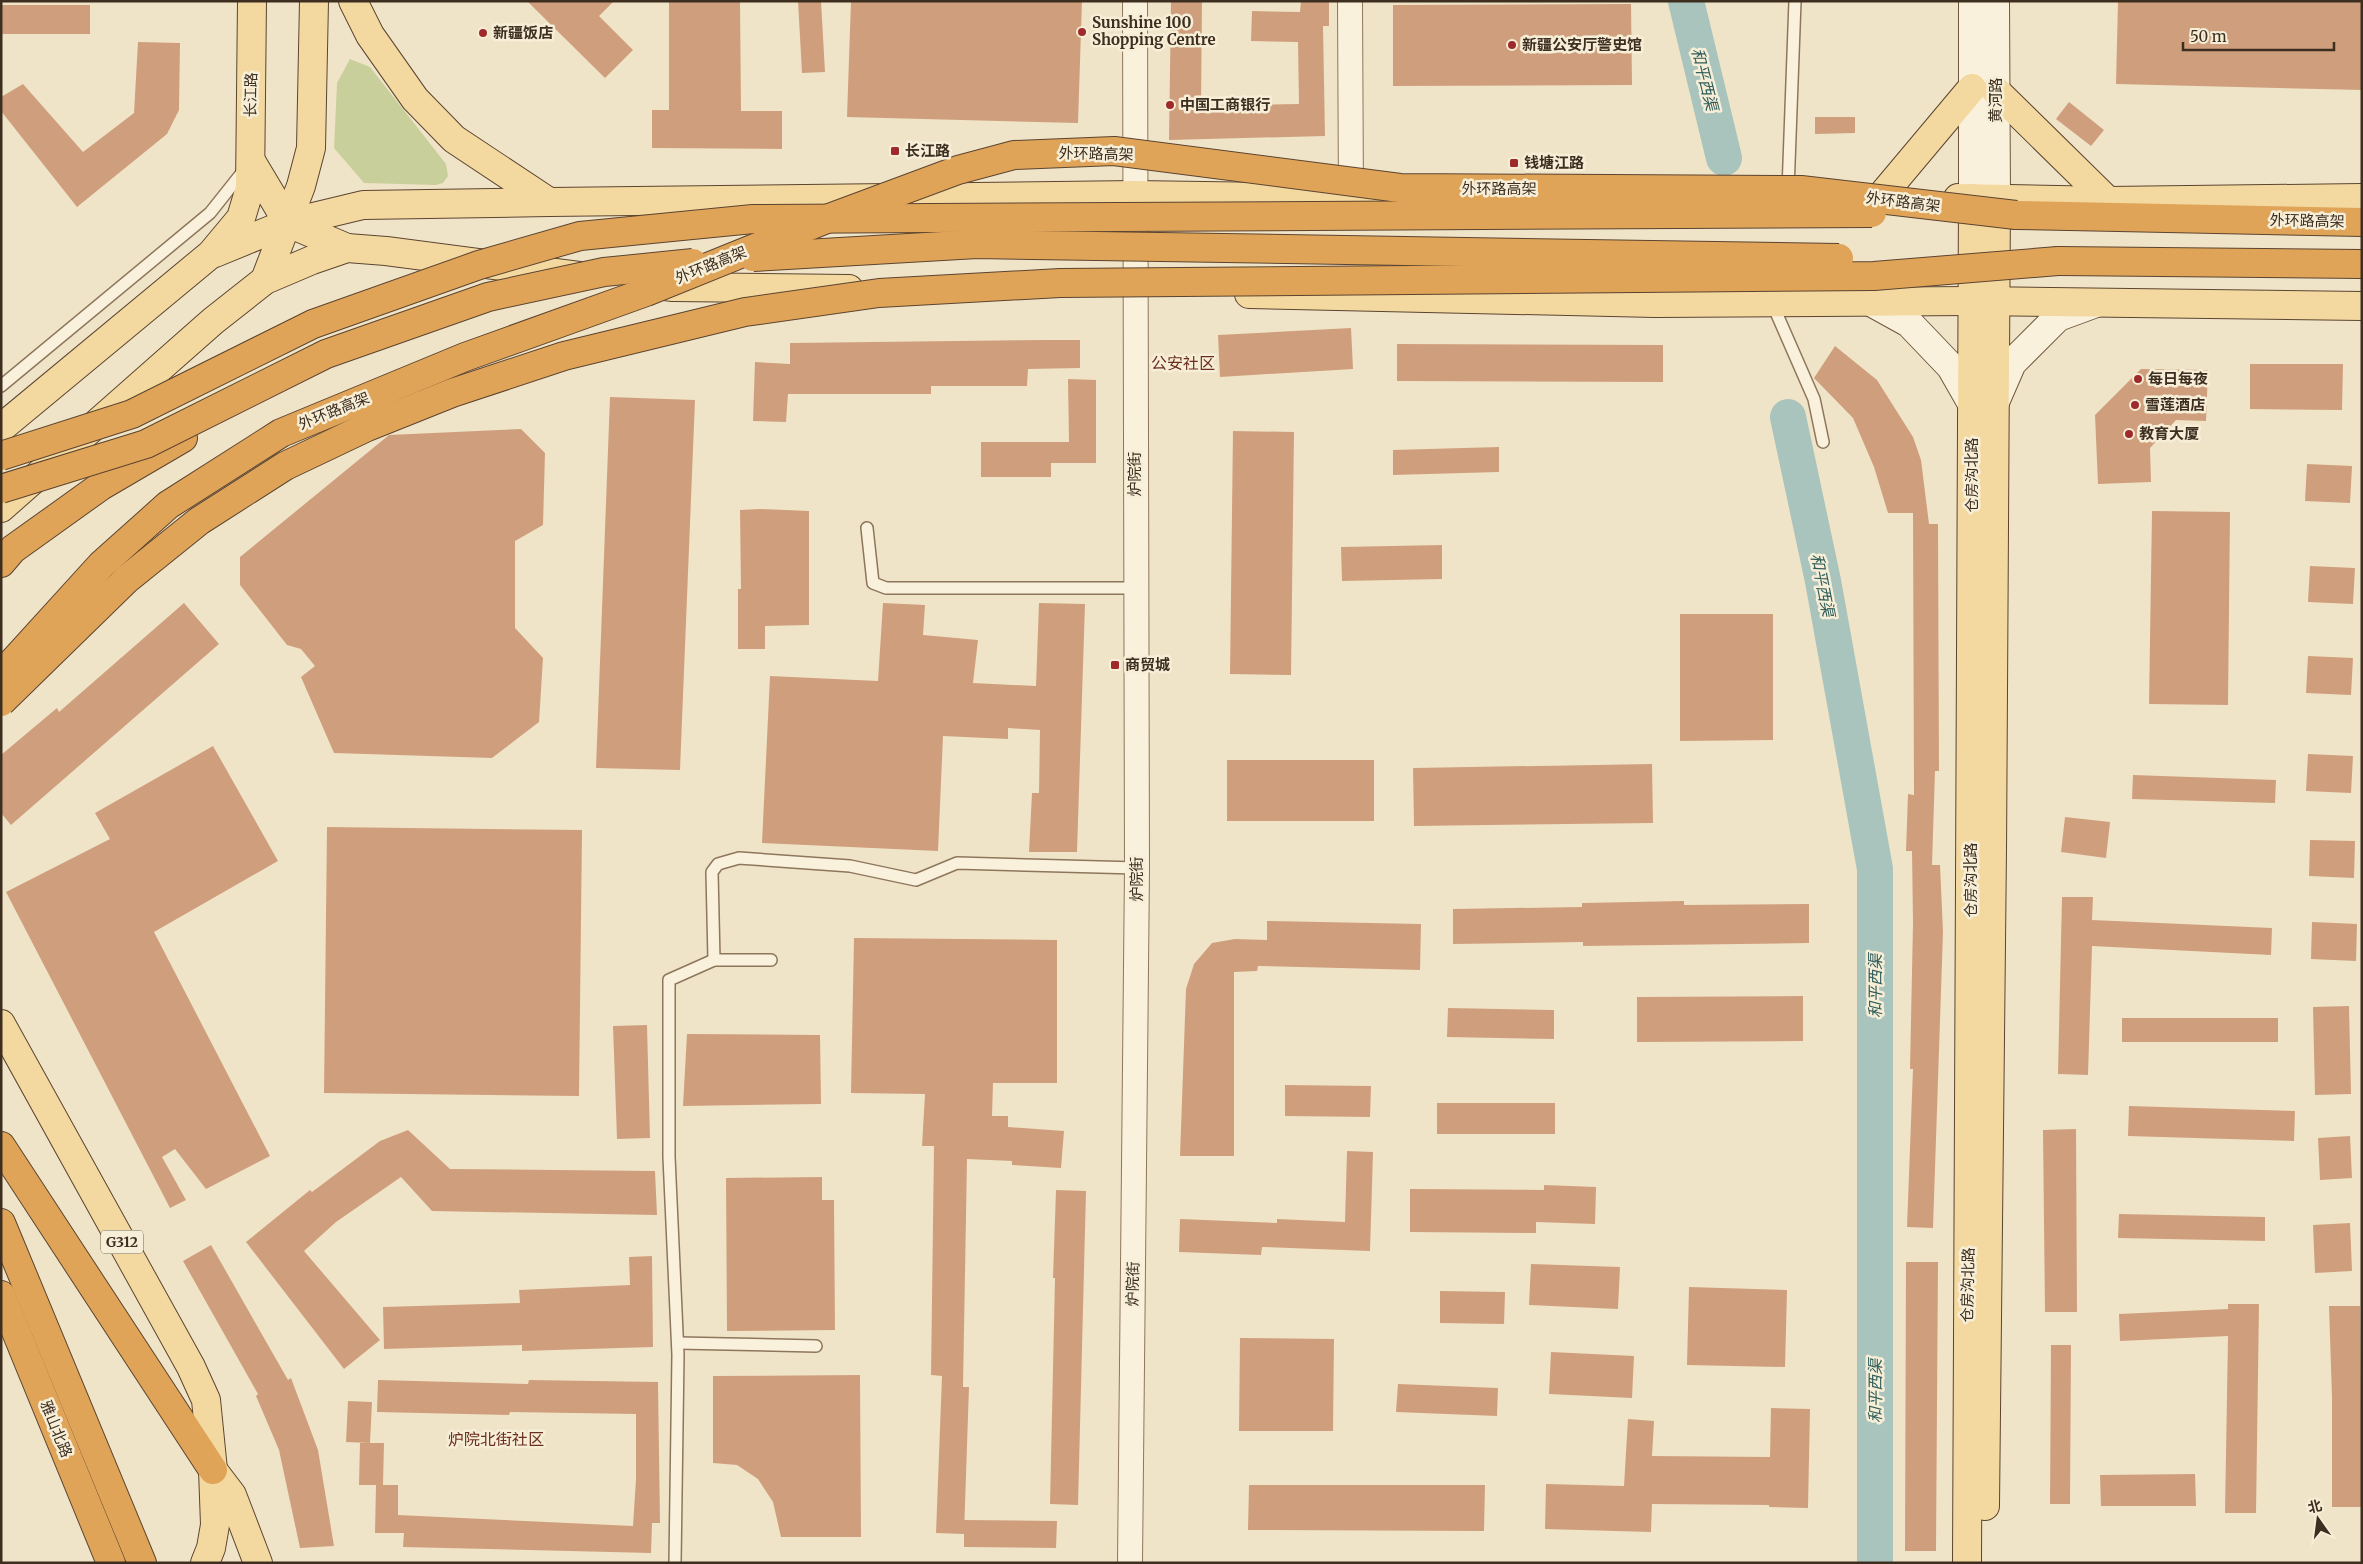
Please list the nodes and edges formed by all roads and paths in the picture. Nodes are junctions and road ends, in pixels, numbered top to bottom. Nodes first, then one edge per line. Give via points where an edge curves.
1 (252, 1) edge
2 (314, 1) edge
3 (352, 1) edge
4 (1135, 1) edge
5 (1350, 1) edge
6 (1794, 1) edge
7 (1973, 1) edge
8 (1995, 1) edge
9 (1984, 89) junction
10 (250, 161) junction
11 (1135, 195) junction
12 (2362, 198) edge
13 (1351, 199) junction
14 (1788, 200) junction
15 (1878, 200) junction
16 (2108, 201) junction
17 (549, 202) junction
18 (1995, 204) junction
19 (2362, 222) edge
20 (288, 223) junction
21 (347, 248) junction
22 (211, 254) junction
23 (2058, 261) junction
24 (2362, 264) edge
25 (265, 280) junction
26 (1135, 292) junction
27 (1984, 301) junction
28 (1772, 302) junction
29 (1870, 302) junction
30 (2098, 303) junction
31 (2362, 306) edge
32 (326, 354) junction
33 (1, 386) edge
34 (1983, 402) junction
35 (1, 428) edge
36 (1823, 442) dead end
37 (1, 456) edge
38 (1, 490) edge
39 (1, 508) edge
40 (867, 528) dead end
41 (1, 563) edge
42 (1135, 588) junction
43 (1, 675) edge
44 (1, 702) edge
45 (1137, 868) junction
46 (714, 960) junction
47 (771, 960) dead end
48 (1, 1024) edge
49 (1, 1146) edge
50 (1, 1223) edge
51 (1, 1295) edge
52 (678, 1344) junction
53 (816, 1346) dead end
54 (213, 1470) junction
55 (206, 1561) edge
56 (112, 1563) edge
57 (142, 1563) edge
58 (258, 1563) edge
59 (675, 1563) edge
60 (1130, 1563) edge
61 (1967, 1563) edge
62 (1984, 1563) edge

1 - 10 main road, 长江路
2 - 20 main road via 311,148
3 - 17 main road via 370,35 415,99 454,139
4 - 11 street, 炉院街
5 - 13 street
6 - 14 lane
7 - 9 main road, 黄河路
8 - 9 main road, 黄河路
9 - 15 main road
9 - 16 main road
9 - 18 main road, 黄河路
10 - 20 main road
10 - 22 main road, 长江路 via 250,188 241,218
10 - 33 lane via 210,213
11 - 13 main road
11 - 17 main road
11 - 26 street, 炉院街
12 - 16 main road
13 - 14 main road
14 - 15 main road
15 - 18 main road
16 - 18 main road
17 - 20 main road via 364,205
18 - 19 highway, 外环路高架
18 - 27 main road, 仓房沟北路
18 - 37 highway, bridge via 1889,213 752,220 580,236 479,265 313,324 132,414
18 - 43 highway, 外环路高架, bridge via 1801,190 1400,188 1114,151 1014,155 958,170 829,218 646,292 466,357 281,433 168,505 101,565
20 - 21 main road
20 - 22 main road
20 - 25 main road
21 - 25 main road
21 - 26 main road via 673,288
22 - 35 main road
23 - 24 highway, 外环路高架
23 - 32 highway, bridge via 977,244 844,251 604,272 488,297
23 - 44 highway, 外环路高架, bridge via 1874,276 1060,283 878,293 744,312 564,356 489,381 367,427 285,466 199,521 127,579
25 - 39 main road via 212,321
26 - 28 main road via 1655,303
26 - 42 street, 炉院街
27 - 29 main road
27 - 30 main road
27 - 34 main road, 仓房沟北路
28 - 29 main road
28 - 36 lane via 1814,399
29 - 34 main road via 1909,323
30 - 31 main road
30 - 34 main road via 2058,317 2012,363
32 - 38 highway, bridge via 146,444
32 - 41 highway, bridge via 101,486 13,549
34 - 61 main road, 仓房沟北路 via 1972,667
34 - 62 main road, 仓房沟北路 via 1992,994
40 - 42 lane via 873,583 886,588
42 - 45 street, 炉院街
45 - 46 lane via 957,862 916,880 850,866 738,858 718,864 712,872
45 - 60 street, 炉院街
46 - 47 lane
46 - 52 lane via 669,980 669,1158
48 - 54 main road, G312 via 191,1367 206,1400
49 - 54 highway
50 - 57 highway
51 - 56 highway, 雅山北路
52 - 53 lane
52 - 59 lane
54 - 55 main road via 215,1525
54 - 58 main road via 232,1495

